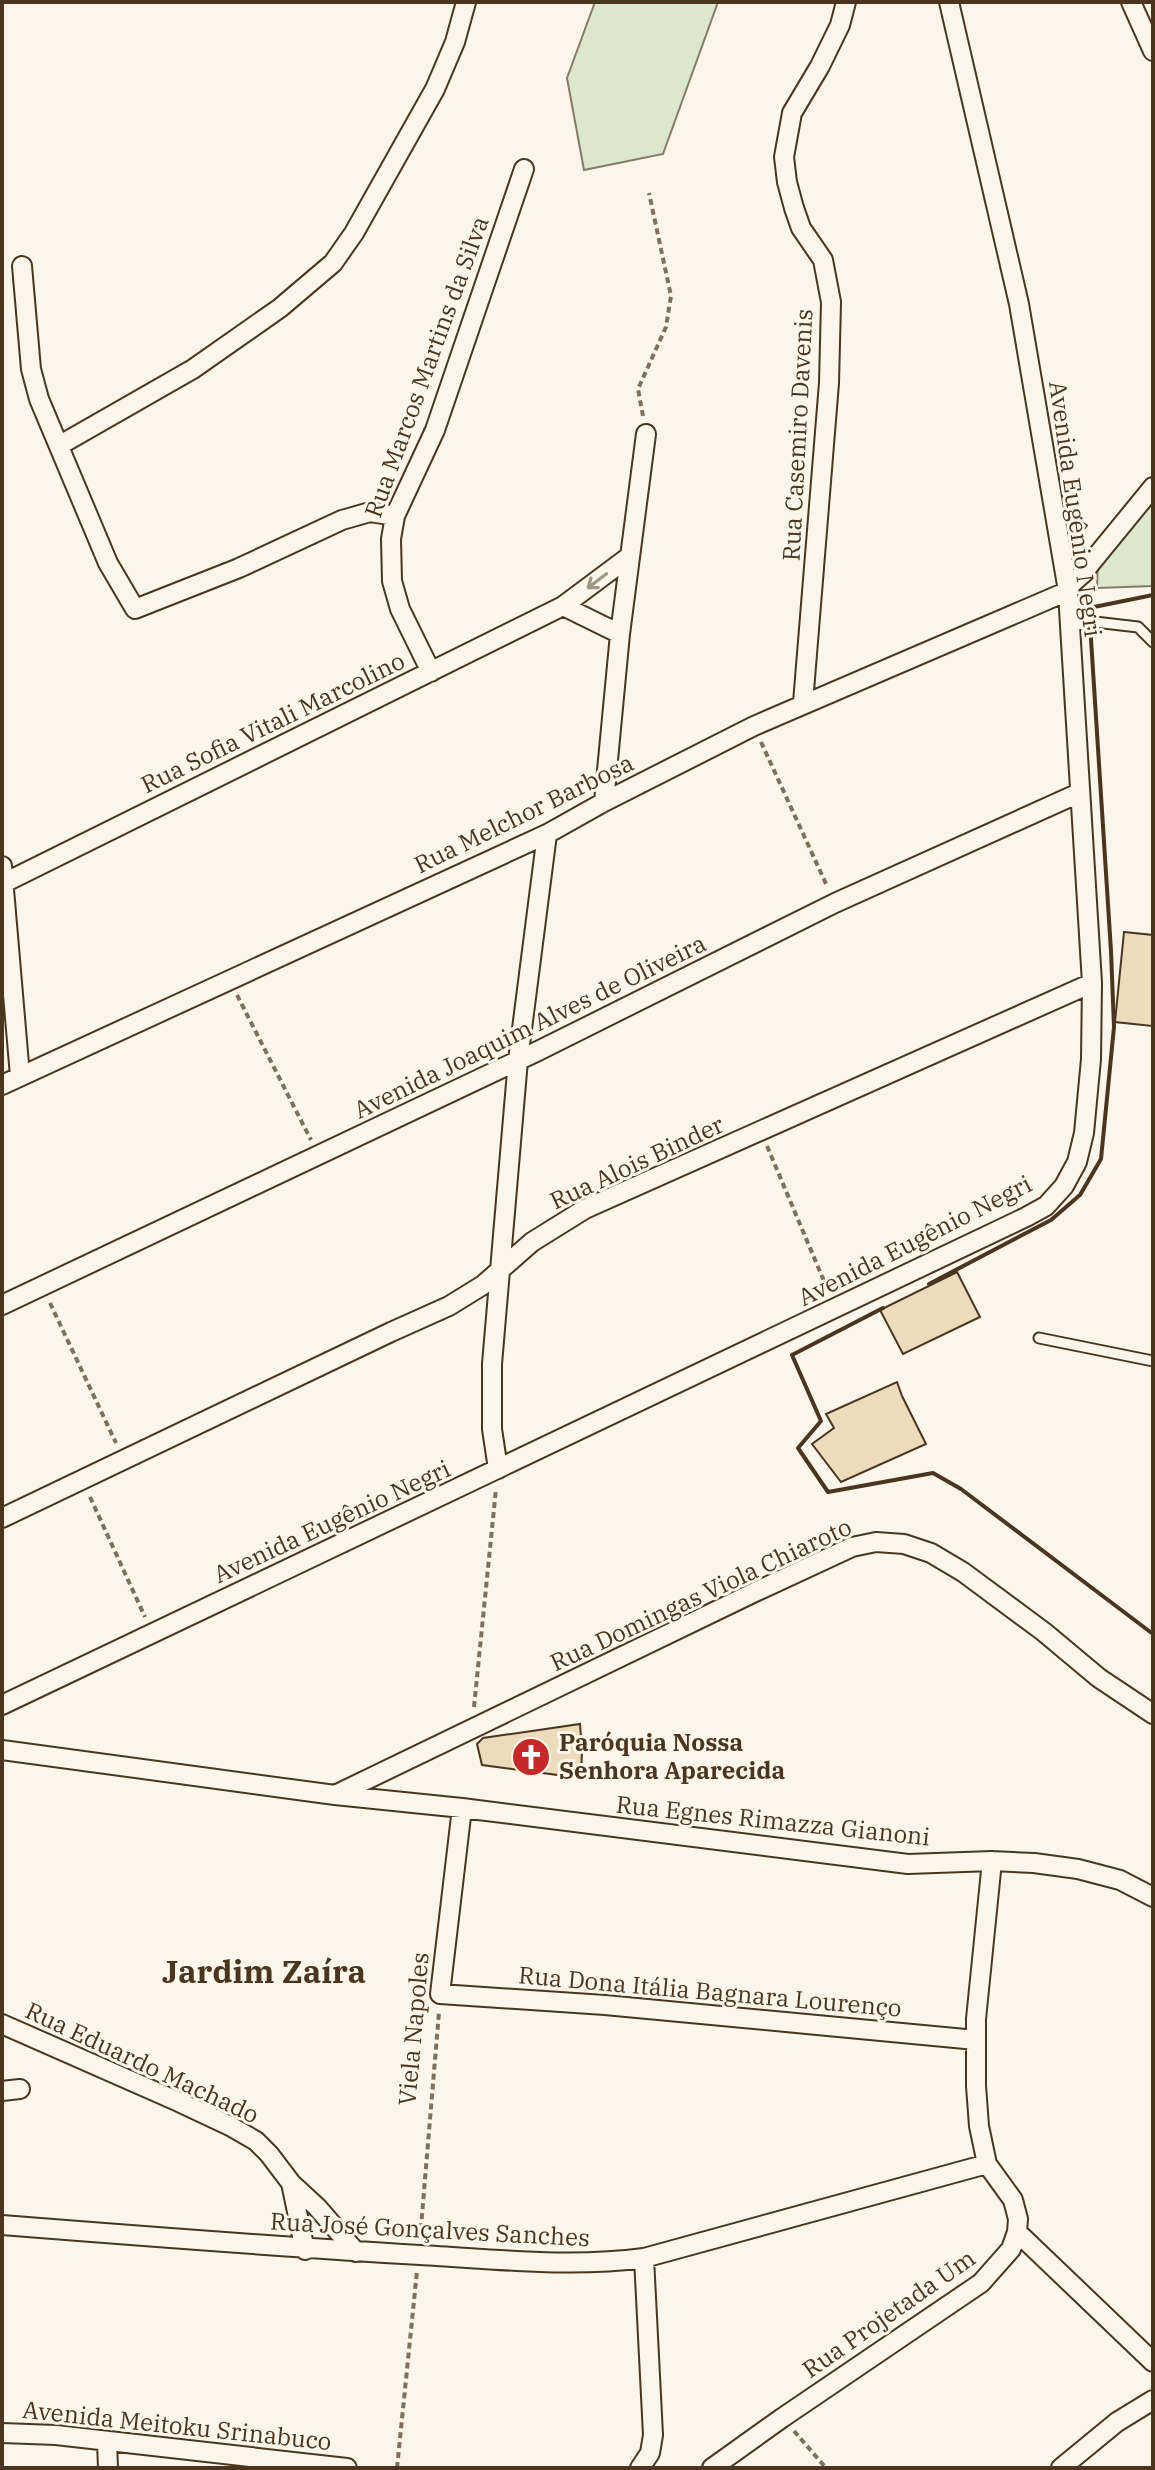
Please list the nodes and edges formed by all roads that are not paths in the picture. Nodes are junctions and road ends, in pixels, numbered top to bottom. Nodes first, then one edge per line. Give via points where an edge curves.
1 (466, 2) edge
2 (846, 2) edge
3 (949, 2) edge
4 (1131, 2) edge
5 (1153, 51) edge
6 (524, 169) dead end
7 (22, 266) dead end
8 (646, 434) road end
9 (60, 445) junction
10 (1153, 487) edge
11 (395, 516) junction
12 (630, 556) junction
13 (1068, 591) junction
14 (563, 606) junction
15 (1070, 626) junction
16 (620, 634) junction
17 (1153, 642) edge
18 (431, 672) junction
19 (803, 703) junction
20 (1079, 793) junction
21 (604, 802) junction
22 (547, 834) junction
23 (3, 875) edge
24 (1092, 983) junction
25 (518, 1060) junction
26 (20, 1076) junction
27 (2, 1085) edge
28 (501, 1269) junction
29 (2, 1305) edge
30 (1039, 1338) dead end
31 (1153, 1361) edge
32 (498, 1469) junction
33 (2, 1518) edge
34 (2, 1705) edge
35 (1153, 1714) edge
36 (2, 1750) edge
37 (335, 1795) junction
38 (462, 1808) junction
39 (992, 1861) junction
40 (1153, 1897) edge
41 (440, 1994) joint
42 (2, 2024) edge
43 (976, 2040) junction
44 (987, 2164) junction
45 (291, 2183) junction
46 (2, 2225) edge
47 (1017, 2232) junction
48 (305, 2250) junction
49 (356, 2252) junction
50 (644, 2258) junction
51 (1153, 2362) edge
52 (1153, 2400) edge
53 (2, 2433) edge
54 (107, 2442) junction
55 (108, 2468) edge
56 (347, 2468) edge
57 (640, 2468) edge
58 (712, 2468) edge
59 (1061, 2468) edge

1 - 9 street via 435,89 333,263 193,369
2 - 19 street, Rua Casemiro Davenis via 840,25 792,113 784,157 794,208 823,260 831,302
3 - 13 street, Avenida Eugênio Negri via 1019,304
4 - 5 street
6 - 11 street, Rua Marcos Martins da Silva via 435,430
7 - 9 street via 31,369
8 - 12 street
9 - 11 street via 108,563 135,609 342,520 370,512
10 - 13 street
11 - 18 street, Rua Marcos Martins da Silva via 392,581
12 -> 14 street, Rua Sofia Vitali Marcolino
12 - 16 street
13 - 15 street, Avenida Eugênio Negri
13 - 19 street, Rua Melchor Barbosa
14 - 16 street
14 - 18 street, Rua Sofia Vitali Marcolino
15 - 17 lane via 1095,622 1138,627
15 - 20 street, Avenida Eugênio Negri
16 - 21 street
18 - 23 street, Rua Sofia Vitali Marcolino
19 - 21 street, Rua Melchor Barbosa
20 - 24 street, Avenida Eugênio Negri
20 - 25 street, Avenida Joaquim Alves de Oliveira via 835,903
21 - 22 street, Rua Melchor Barbosa
22 - 25 street
22 - 26 street, Rua Melchor Barbosa
23 - 26 street
24 - 28 street, Rua Alois Binder via 585,1209
24 - 32 street, Avenida Eugênio Negri via 1084,1133 1077,1162 1046,1206
25 - 28 street
25 - 29 street, Avenida Joaquim Alves de Oliveira
26 - 27 street, Rua Melchor Barbosa
28 - 32 street via 492,1364
28 - 33 street, Rua Alois Binder via 449,1306
30 - 31 lane
32 - 34 street, Avenida Eugênio Negri
35 - 37 street, Rua Domingas Viola Chiaroto via 963,1572 931,1553 876,1542 852,1547
36 - 37 street, Rua Egnes Rimazza Gianoni
37 - 38 street, Rua Egnes Rimazza Gianoni
38 - 39 street, Rua Egnes Rimazza Gianoni via 908,1864
38 - 41 street, Viela Napoles
39 - 40 street, Rua Egnes Rimazza Gianoni via 1078,1869 1120,1880
39 - 43 street
41 - 43 street, Rua Dona Itália Bagnara Lourenço
42 - 45 street, Rua Eduardo Machado via 230,2126 262,2147
43 - 44 street via 979,2126
44 - 47 street via 1013,2200
44 - 50 street, Rua José Gonçalves Sanches
45 - 48 street, Rua Eduardo Machado
45 - 49 street, Rua Eduardo Machado
46 - 48 street, Rua José Gonçalves Sanches
47 - 51 street
47 - 58 street, Rua Projetada Um via 1011,2249 981,2283
48 - 49 street, Rua José Gonçalves Sanches
49 - 50 street, Rua José Gonçalves Sanches via 564,2264
50 - 57 street via 653,2435
52 - 59 street
53 - 54 street, Avenida Meitoku Srinabuco
54 - 55 street
54 - 56 street, Avenida Meitoku Srinabuco

